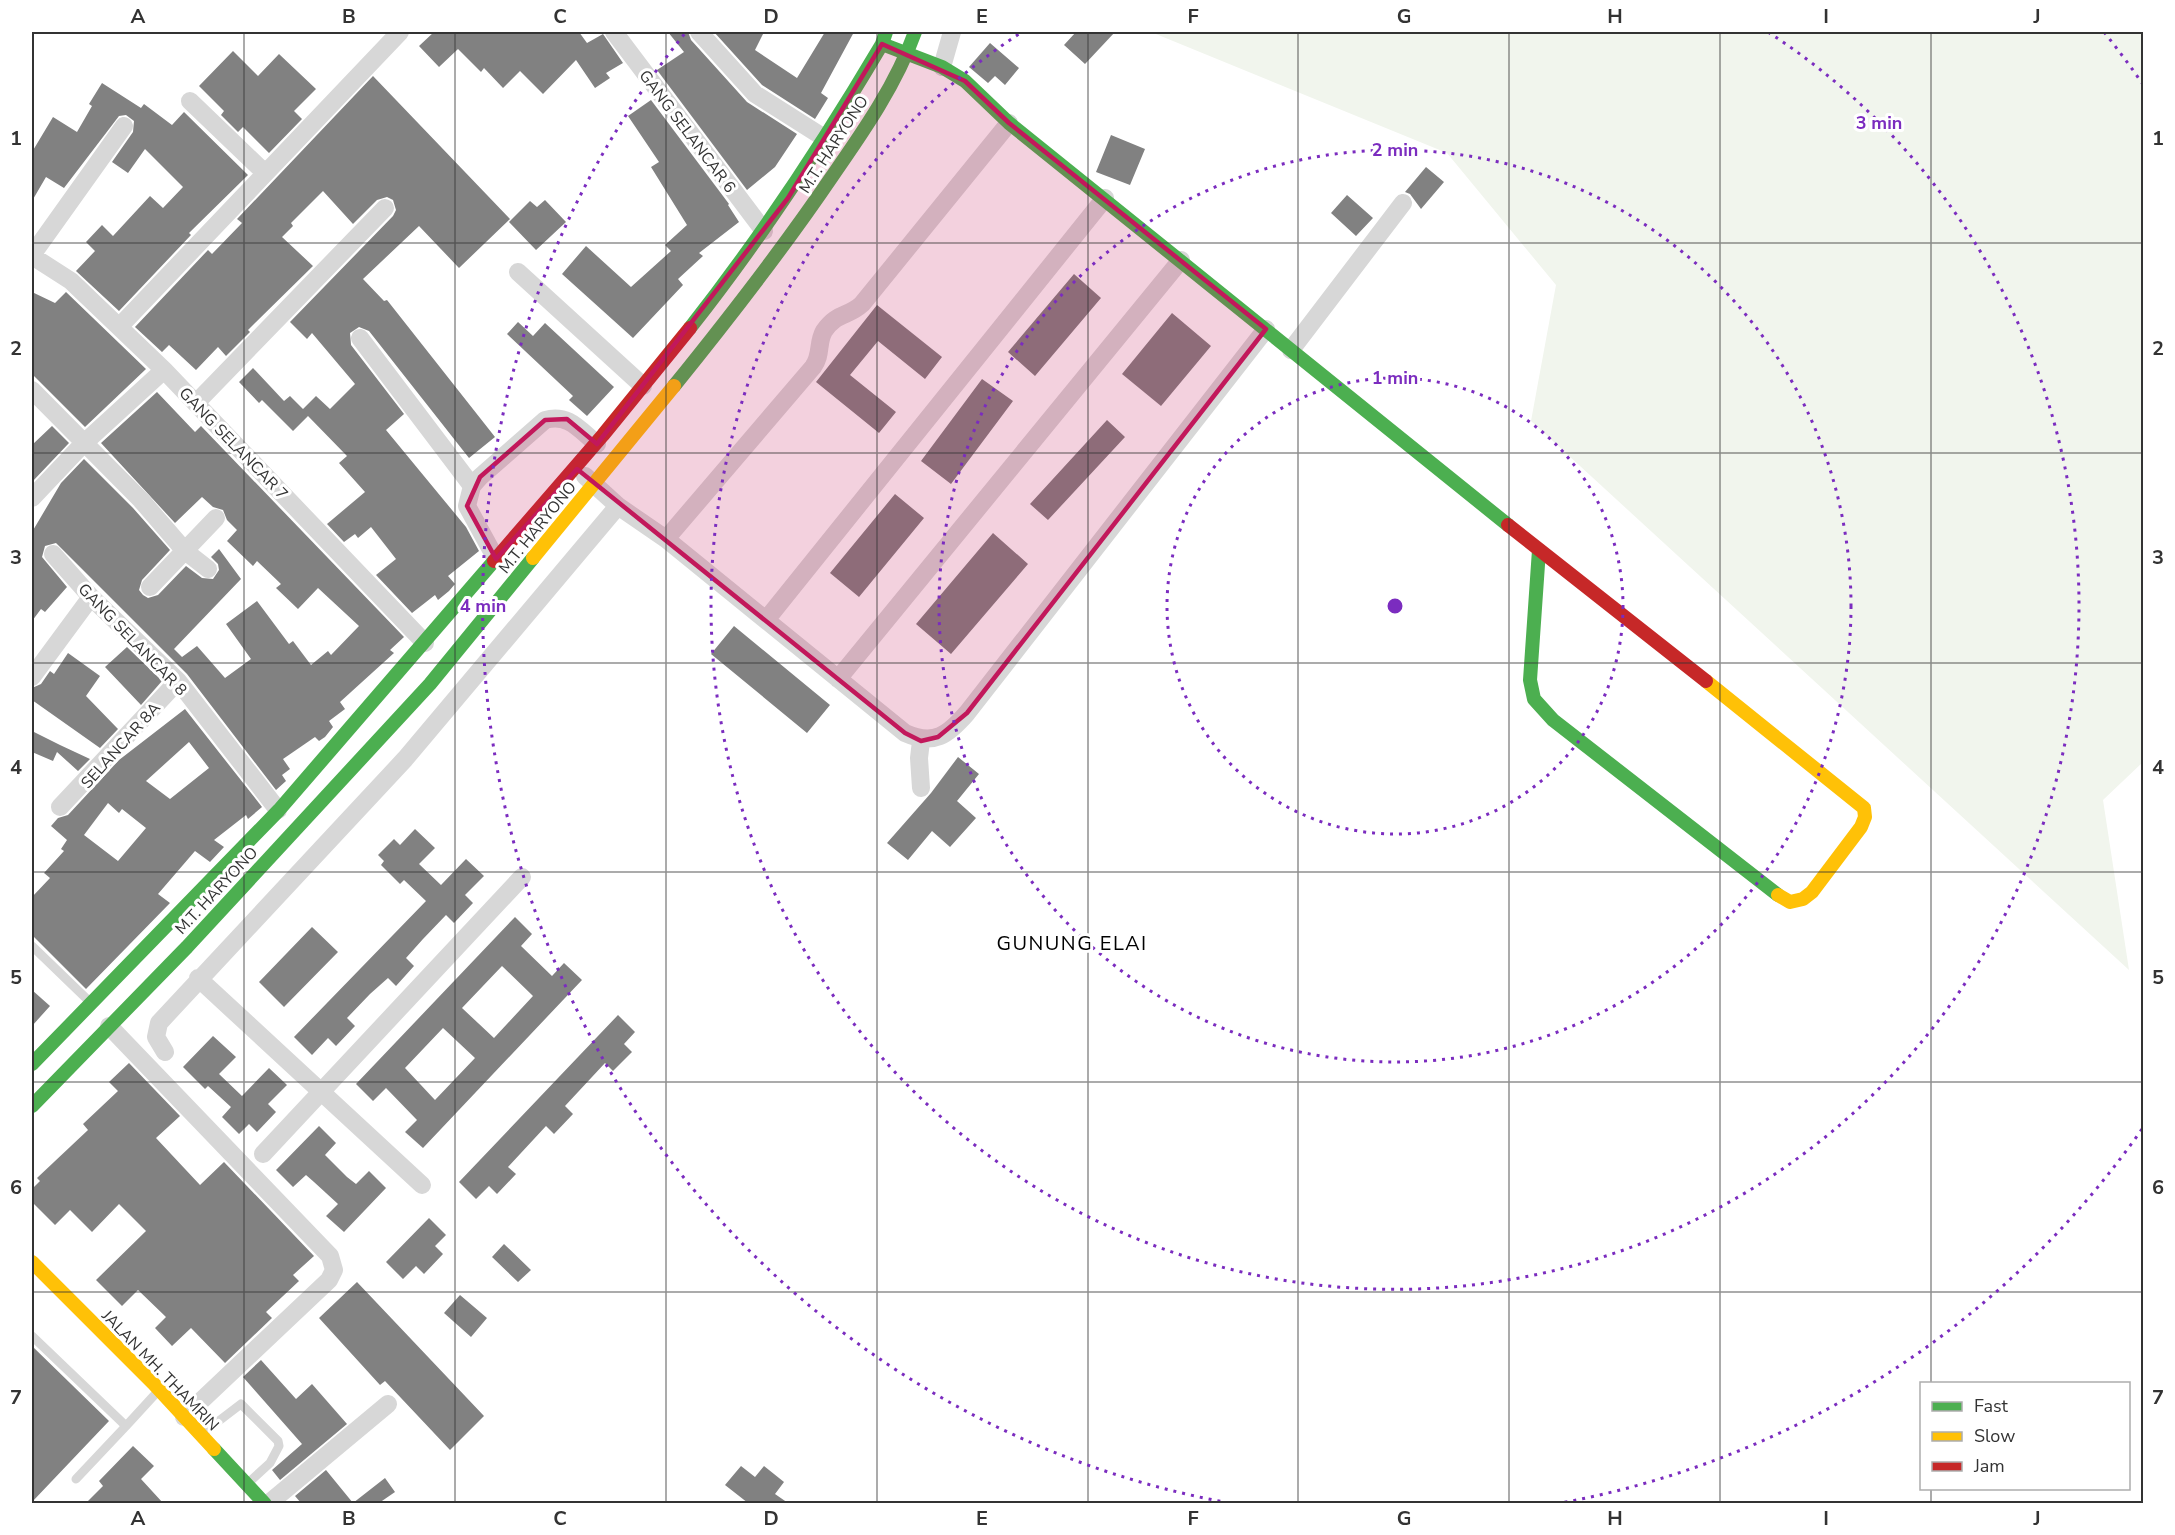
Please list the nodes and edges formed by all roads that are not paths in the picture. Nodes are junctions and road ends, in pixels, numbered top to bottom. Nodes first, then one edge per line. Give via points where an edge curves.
1 (400, 32) edge
2 (614, 32) edge
3 (699, 32) edge
4 (915, 32) edge
5 (952, 32) edge
6 (884, 38) edge
7 (907, 54) junction
8 (942, 67) junction
9 (190, 101) dead end
10 (1009, 123) junction
11 (124, 126) dead end
12 (826, 139) junction
13 (265, 173) junction
14 (1105, 198) junction
15 (1403, 203) dead end
16 (385, 208) dead end
17 (764, 231) junction
18 (32, 256) edge
19 (1181, 260) junction
20 (519, 272) dead end
21 (119, 327) junction
22 (1266, 329) junction
23 (360, 338) dead end
24 (1291, 350) junction
25 (164, 370) junction
26 (643, 386) junction
27 (32, 390) edge
28 (196, 403) junction
29 (83, 444) junction
30 (597, 444) junction
31 (577, 469) junction
32 (594, 484) junction
33 (472, 486) junction
34 (32, 498) edge
35 (618, 506) junction
36 (216, 518) dead end
37 (666, 539) junction
38 (1539, 550) junction
39 (185, 551) junction
40 (53, 554) dead end
41 (496, 559) junction
42 (208, 569) dead end
43 (150, 587) dead end
44 (91, 597) junction
45 (766, 620) junction
46 (425, 643) junction
47 (32, 677) edge
48 (838, 679) junction
49 (178, 681) junction
50 (921, 741) junction
51 (921, 788) dead end
52 (60, 807) dead end
53 (278, 810) junction
54 (522, 877) dead end
55 (32, 946) edge
56 (198, 978) junction
57 (90, 1003) junction
58 (109, 1026) junction
59 (165, 1052) dead end
60 (32, 1064) edge
61 (320, 1091) junction
62 (32, 1106) edge
63 (262, 1154) dead end
64 (422, 1185) dead end
65 (32, 1262) edge
66 (32, 1336) edge
67 (159, 1390) junction
68 (388, 1404) dead end
69 (184, 1417) junction
70 (126, 1425) junction
71 (201, 1435) junction
72 (76, 1479) dead end
73 (247, 1484) junction
74 (267, 1503) edge

1 - 13 street
2 - 17 street, GANG SELANCAR 6
3 - 12 street via 755,94
4 - 7 main road, M.T. HARYONO
5 - 8 street
6 - 7 main road
6 - 12 main road, M.T. HARYONO
7 - 8 main road
7 - 32 main road, M.T. HARYONO via 872,119 795,231
8 - 10 main road via 965,81
9 - 13 street
10 - 14 main road
10 - 37 street via 862,304 839,314 823,332 813,367
11 - 18 street
12 - 17 main road, M.T. HARYONO
13 - 21 street
14 - 19 main road
14 - 45 street
15 - 24 street
16 - 28 street
17 - 26 main road, M.T. HARYONO
18 - 21 street, GANG SELANCAR 7 via 60,272
19 - 22 main road
19 - 48 street
20 - 26 street
21 - 25 street, GANG SELANCAR 7
22 - 24 main road
22 - 50 street via 967,713 952,730
23 - 33 street
24 - 38 main road
25 - 28 street, GANG SELANCAR 7
25 - 29 street
26 - 30 main road, M.T. HARYONO
27 - 29 street
28 - 46 street, GANG SELANCAR 7
29 - 34 street
29 - 39 street via 141,500
30 - 31 main road, M.T. HARYONO
30 - 33 street via 567,419 557,416 545,420
31 - 32 street
31 - 41 main road, M.T. HARYONO
32 - 35 street
32 - 58 main road, M.T. HARYONO via 430,684
33 - 41 street via 467,506
35 - 37 street
35 - 56 street via 405,759
36 - 39 street
37 - 45 street
38 - 38 main road via 1865,807 1861,827 1803,899 1790,902 1780,896 1553,720 1534,699 1530,680
39 - 42 street
39 - 43 street
40 - 44 street, GANG SELANCAR 8
41 - 46 main road, M.T. HARYONO
44 - 47 street
44 - 49 street, GANG SELANCAR 8
45 - 48 street
46 - 53 main road, M.T. HARYONO
48 - 50 street via 905,734
49 - 52 street, SELANCAR 8A
49 - 53 street, GANG SELANCAR 8
50 - 51 street
53 - 57 main road, M.T. HARYONO
54 - 61 street
55 - 57 lane
56 - 59 street via 156,1030
56 - 61 street
57 - 60 main road, M.T. HARYONO
58 - 62 main road, M.T. HARYONO
58 - 69 street via 330,1256 334,1270 329,1280
61 - 63 street
61 - 64 street
65 - 67 main road, JALAN MH. THAMRIN
66 - 70 lane
67 - 69 main road, JALAN MH. THAMRIN
67 - 70 lane
68 - 74 street
69 - 71 main road, JALAN MH. THAMRIN
70 - 72 lane
71 - 73 main road, JALAN MH. THAMRIN
71 - 73 lane via 241,1404 278,1441 270,1463
73 - 74 main road, JALAN MH. THAMRIN

